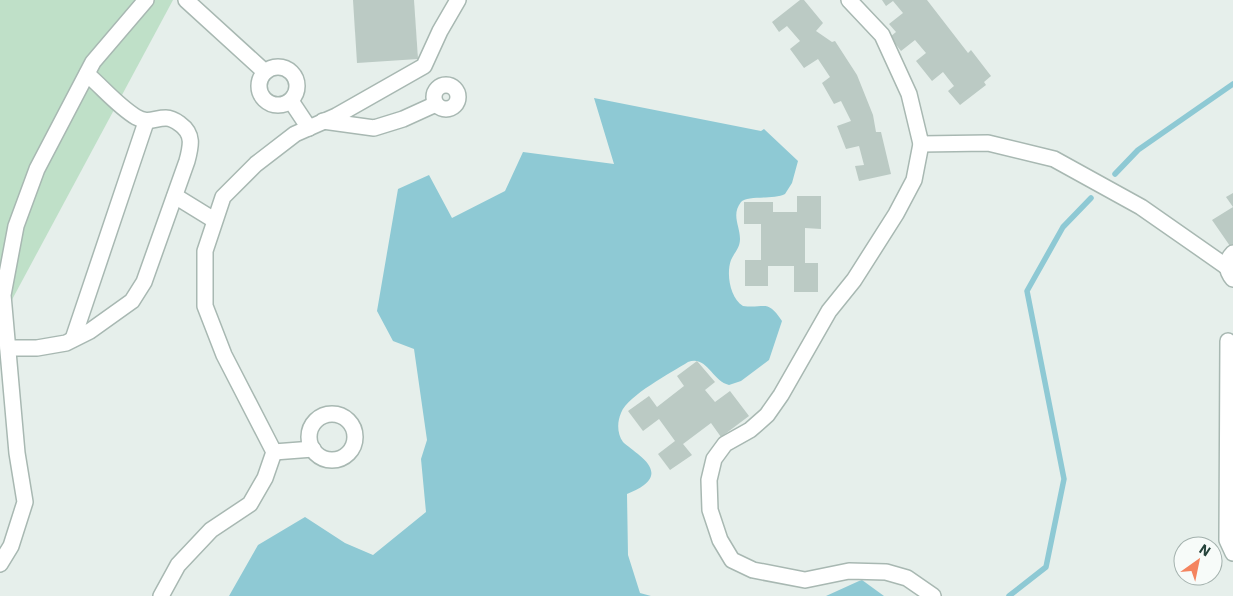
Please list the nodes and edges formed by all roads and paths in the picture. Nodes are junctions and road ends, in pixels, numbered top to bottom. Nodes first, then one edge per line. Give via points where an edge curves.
1 (146, 0) edge
2 (186, 0) edge
3 (458, 0) edge
4 (849, 0) edge
5 (265, 72) junction
6 (87, 74) junction
7 (291, 101) junction
8 (436, 104) dead end
9 (323, 121) junction
10 (146, 122) junction
11 (308, 128) junction
12 (921, 144) junction
13 (175, 196) junction
14 (214, 220) junction
15 (1231, 266) edge
16 (73, 339) junction
17 (1228, 341) dead end
18 (8, 348) junction
19 (313, 449) dead end
20 (274, 452) junction
21 (1233, 553) edge
22 (0, 564) edge
23 (161, 596) edge
24 (934, 596) edge

1 - 6 street via 93,62
2 - 5 street
3 - 9 street via 424,66
4 - 12 street via 882,36 909,94
5 - 7 street via 279,67 293,73 298,88
5 - 7 street via 258,85 263,100 277,106
6 - 10 street
6 - 18 street via 37,169 16,226 3,295
7 - 11 street
8 - 9 street via 374,128
9 - 11 street
10 - 13 street via 166,118 190,133 191,145
10 - 16 street
11 - 14 street via 256,164 223,198
12 - 15 street via 988,144 1054,159 1141,207
12 - 24 street via 914,180 891,222 854,280 829,311 767,415 726,444 714,459 708,480 710,510 720,540 732,560 753,570 805,580 849,571 886,572 906,578
13 - 14 street
13 - 16 street via 144,282 132,301
14 - 20 street via 205,251 205,306 224,355
16 - 18 street via 37,348
17 - 21 street via 1227,540
18 - 22 street via 17,453 25,502 11,546
19 - 20 street
20 - 23 street via 265,478 250,504 212,530 178,565

